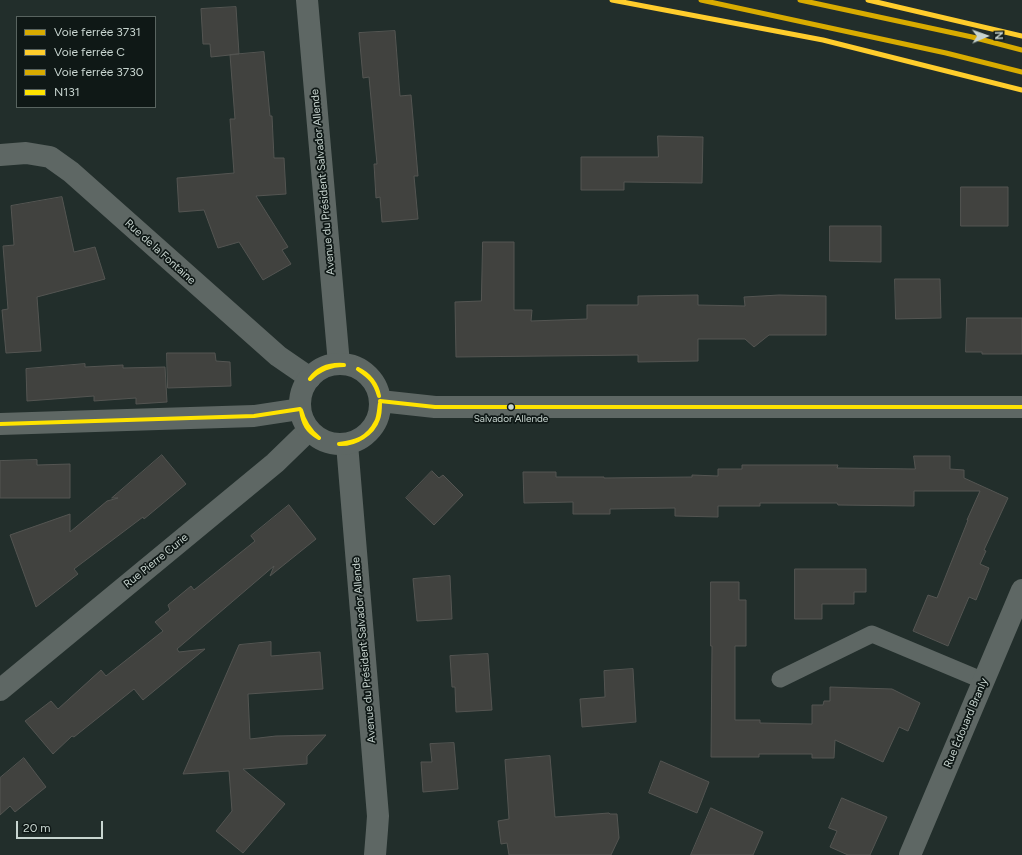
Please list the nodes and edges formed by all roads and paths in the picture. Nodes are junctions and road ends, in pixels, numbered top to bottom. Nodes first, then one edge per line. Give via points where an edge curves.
1 (307, 0) edge
2 (0, 154) edge
3 (339, 364) junction
4 (310, 378) junction
5 (380, 401) junction
6 (1022, 407) edge
7 (300, 409) junction
8 (0, 424) edge
9 (309, 430) junction
10 (347, 444) junction
11 (1022, 590) edge
12 (780, 679) dead end
13 (984, 681) junction
14 (0, 690) edge
15 (375, 855) edge
16 (910, 855) edge

1 - 3 street, Avenue du Président Salvador Allende
2 - 4 street, Rue de la Fontaine via 26,153 50,157 71,172 278,356
3 - 4 street via 323,368
3 - 5 street via 360,369 367,375 378,391
4 - 7 street via 302,390
5 - 6 street via 435,407
5 - 10 street via 380,412 372,430 357,441
7 - 8 street via 254,416
7 - 9 street
9 - 10 street via 328,443
9 - 14 street, Rue Pierre Curie via 275,463
10 - 15 street, Avenue du Président Salvador Allende via 378,816
11 - 13 street, Rue Édouard Branly
12 - 13 lane via 872,634
13 - 16 street, Rue Édouard Branly

